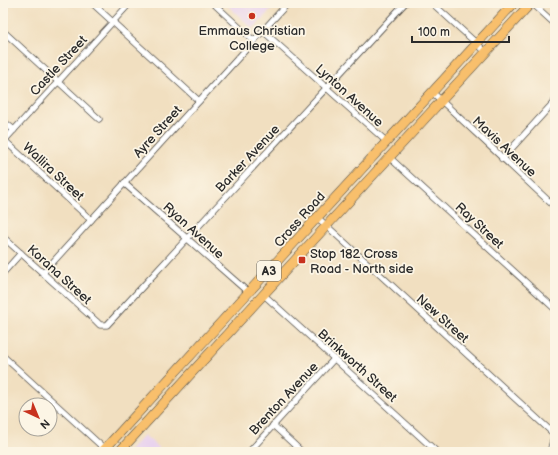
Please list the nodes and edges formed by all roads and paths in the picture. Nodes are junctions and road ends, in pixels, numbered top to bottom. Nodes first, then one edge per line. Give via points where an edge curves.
1 (92, 3) edge
2 (130, 3) edge
3 (213, 3) edge
4 (288, 3) edge
5 (405, 3) edge
6 (432, 3) edge
7 (514, 3) edge
8 (532, 3) edge
9 (113, 22) junction
10 (555, 24) edge
11 (3, 31) edge
12 (263, 32) junction
13 (254, 41) junction
14 (477, 44) junction
15 (486, 52) junction
16 (58, 82) junction
17 (326, 89) junction
18 (432, 92) junction
19 (199, 101) junction
20 (441, 101) junction
21 (555, 101) edge
22 (99, 119) dead end
23 (3, 121) edge
24 (14, 130) junction
25 (4, 141) edge
26 (386, 142) junction
27 (389, 157) junction
28 (502, 159) junction
29 (124, 183) junction
30 (555, 207) edge
31 (318, 218) junction
32 (90, 220) junction
33 (327, 226) junction
34 (3, 237) edge
35 (187, 238) junction
36 (21, 253) junction
37 (3, 273) edge
38 (43, 273) junction
39 (249, 293) junction
40 (264, 294) junction
41 (555, 310) edge
42 (103, 326) joint
43 (217, 328) junction
44 (224, 338) junction
45 (205, 340) junction
46 (217, 346) junction
47 (3, 356) edge
48 (334, 359) junction
49 (273, 425) junction
50 (555, 433) edge
51 (105, 451) edge
52 (119, 452) edge
53 (248, 452) edge
54 (302, 452) edge
55 (437, 452) edge
56 (550, 452) edge

1 - 9 street
2 - 9 street, Castle Street
3 - 13 street
4 - 12 street, Ayre Street
5 - 17 street, Barker Avenue
6 - 14 street
7 - 14 highway, Cross Road / A3
8 - 10 street
8 - 15 highway, Cross Road / A3
9 - 16 street, Castle Street
9 - 19 street
11 - 16 street
12 - 13 street, Ayre Street
12 - 17 street, Lynton Avenue
13 - 19 street, Ayre Street
14 - 15 street
14 - 18 highway, Cross Road / A3
15 - 20 highway, Cross Road / A3
16 - 22 street
16 - 24 street, Castle Street
17 - 26 street, Lynton Avenue
17 - 35 street, Barker Avenue
18 - 20 street, Mavis Avenue
18 - 26 highway, Cross Road / A3
19 - 29 street, Ayre Street
20 - 27 highway, Cross Road / A3
20 - 28 street, Mavis Avenue
21 - 28 street
23 - 24 street, Wallira Street
24 - 25 street, Castle Street
25 - 32 street, Wallira Street
26 - 31 highway, Cross Road / A3
27 - 33 highway, Cross Road / A3
27 - 41 street, Ray Street
28 - 30 street, Mavis Avenue
29 - 32 street, Ayre Street
29 - 35 street, Ryan Avenue
31 - 33 street, New Street
31 - 39 highway, Cross Road / A3
32 - 38 street, Ayre Street
33 - 40 highway, Cross Road / A3
33 - 50 street, New Street
34 - 36 street, Korana Street
35 - 39 street, Ryan Avenue
35 - 42 street, Barker Avenue via 111,322
36 - 37 street
36 - 38 street, Korana Street
38 - 42 street, Korana Street
39 - 43 highway, Cross Road / A3
40 - 44 highway, Cross Road / A3
40 - 48 street, Brinkworth Street
43 - 44 highway via 220,337
43 - 45 highway, Cross Road / A3
44 - 46 highway, Cross Road / A3
45 - 46 highway via 213,341
45 - 51 highway, Cross Road / A3
46 - 52 highway, Cross Road / A3
47 - 51 street
48 - 49 street, Brenton Avenue
48 - 55 street, Brinkworth Street
49 - 53 street, Brenton Avenue
49 - 54 street
50 - 56 street

